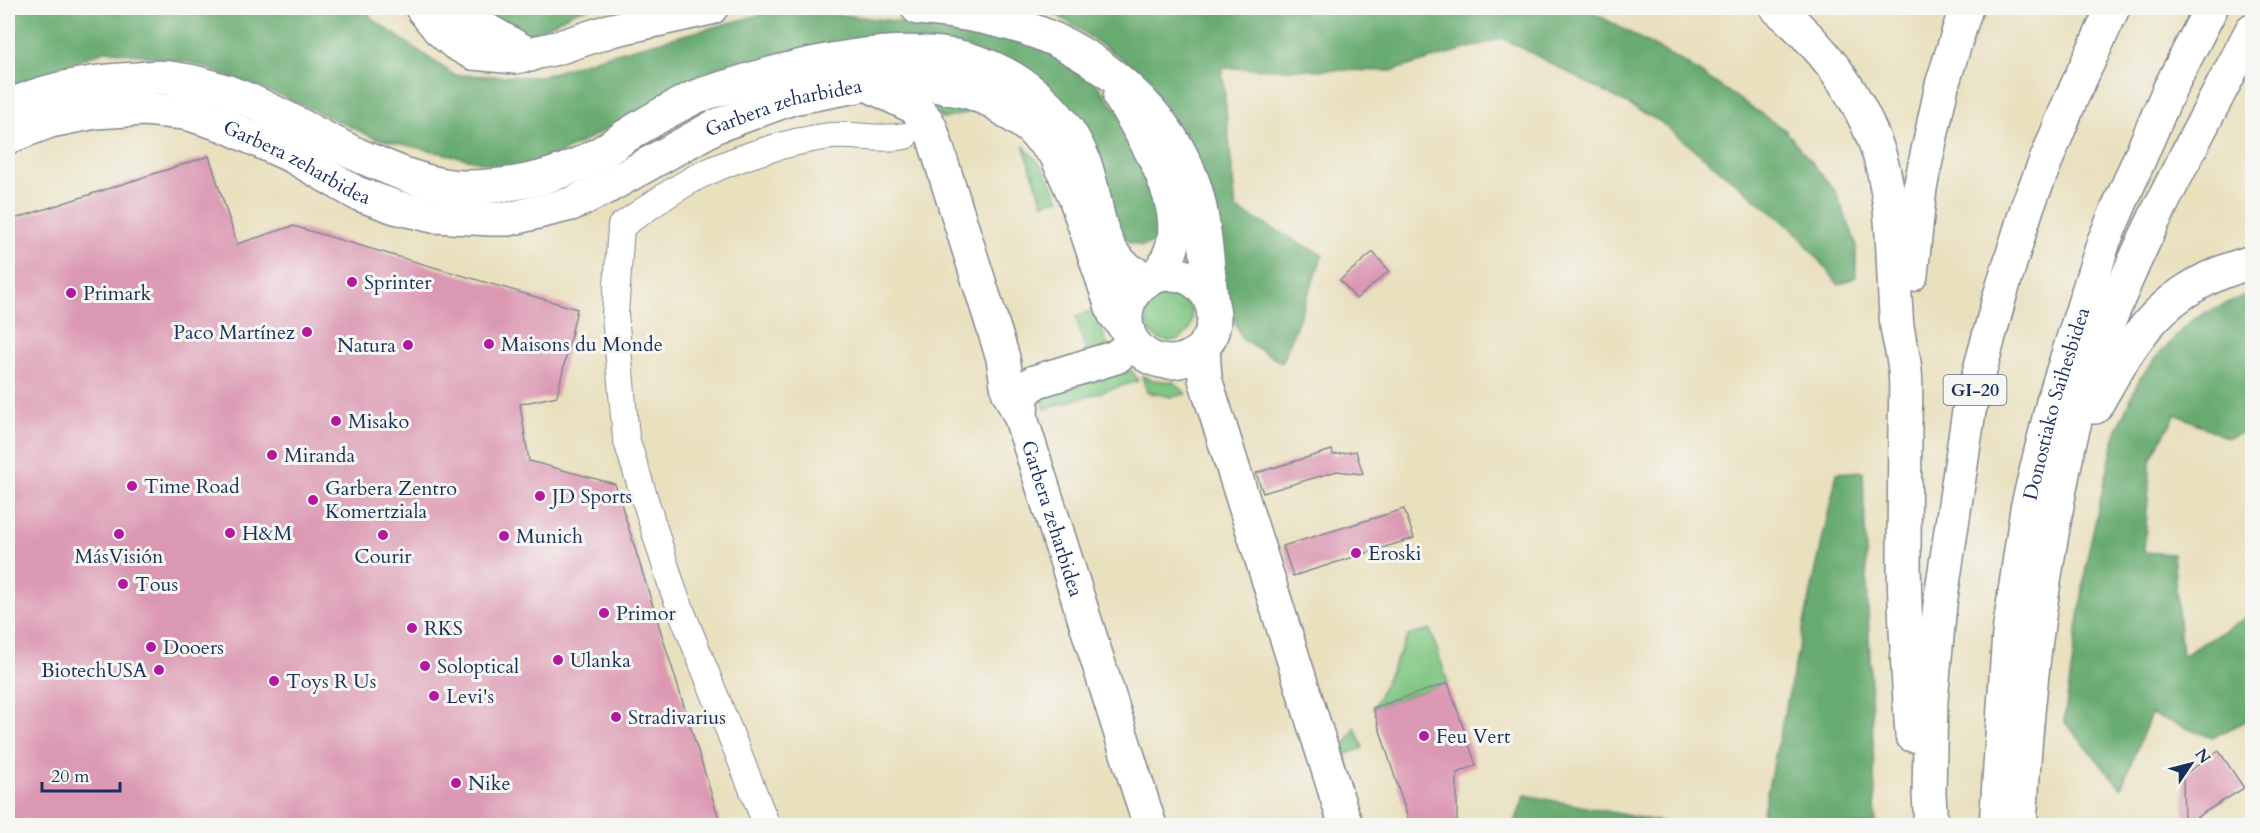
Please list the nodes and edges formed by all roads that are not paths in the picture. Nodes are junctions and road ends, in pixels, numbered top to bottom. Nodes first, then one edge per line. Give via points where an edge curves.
1 (397, 8) edge
2 (422, 8) edge
3 (459, 8) edge
4 (711, 8) edge
5 (918, 8) edge
6 (1777, 8) edge
7 (1966, 8) edge
8 (2113, 8) edge
9 (2211, 8) edge
10 (2253, 30) edge
11 (473, 53) junction
12 (530, 55) junction
13 (1103, 70) junction
14 (867, 84) junction
15 (8, 107) edge
16 (905, 136) dead end
17 (8, 137) edge
18 (1095, 199) junction
19 (1175, 228) junction
20 (2253, 262) edge
21 (1153, 278) junction
22 (1212, 304) junction
23 (1131, 337) junction
24 (1203, 348) junction
25 (1905, 370) junction
26 (1021, 418) junction
27 (2066, 458) junction
28 (1930, 810) edge
29 (767, 825) edge
30 (1150, 825) edge
31 (1346, 825) edge
32 (1996, 825) edge
33 (2020, 825) edge

1 - 11 main road via 432,36
2 - 11 main road via 439,29
3 - 12 main road via 471,21
4 - 12 main road via 612,30
5 - 13 main road via 1026,28
6 - 25 main road via 1824,52 1845,80 1876,144 1891,213 1897,328
7 - 25 main road via 1942,86 1920,188
8 - 28 main road, GI-20 via 2028,205 1969,411 1940,604 1931,700
9 - 32 main road, Donostiako Saihesbidea via 2169,90 2104,241 2053,402 2027,509 2009,633
10 - 27 main road via 2133,265 2083,392
11 - 12 main road
13 - 19 main road via 1154,157 1169,197
13 - 22 main road via 1148,107 1186,164 1202,217
14 - 17 main road, Garbera zeharbidea via 792,98 716,126 571,204 508,219 433,216 394,207 356,193 292,156 224,125 186,113 144,109 95,112 50,121
14 - 23 main road via 929,84 969,92 994,102 1029,127 1056,154 1075,197 1114,313
14 - 26 main road, Garbera zeharbidea via 914,107 929,125 1003,358 1008,391
15 - 18 main road via 74,85 167,77 246,99 414,178 460,188 503,186 541,180 574,167 697,97 780,70 879,53 943,55 987,65 1043,100 1080,153
16 - 29 street via 829,136 781,147 703,175 621,226 615,315 626,438 673,590
18 - 19 main road via 1116,240 1130,252 1159,252 1172,238
18 - 21 main road via 1105,241 1114,259 1131,272
19 - 21 main road via 1170,255
20 - 27 main road via 2193,285 2163,306 2117,367
21 - 22 main road via 1171,274 1186,277 1199,285
21 - 23 main road via 1137,288 1129,301 1126,316
22 - 24 main road via 1213,328
23 - 24 main road via 1148,357 1167,362 1186,359
23 - 26 main road via 1116,357 1034,382 1022,394
24 - 31 main road via 1205,379
25 - 28 main road via 1906,651 1912,737
26 - 30 main road, Garbera zeharbidea
27 - 33 main road via 2030,679

